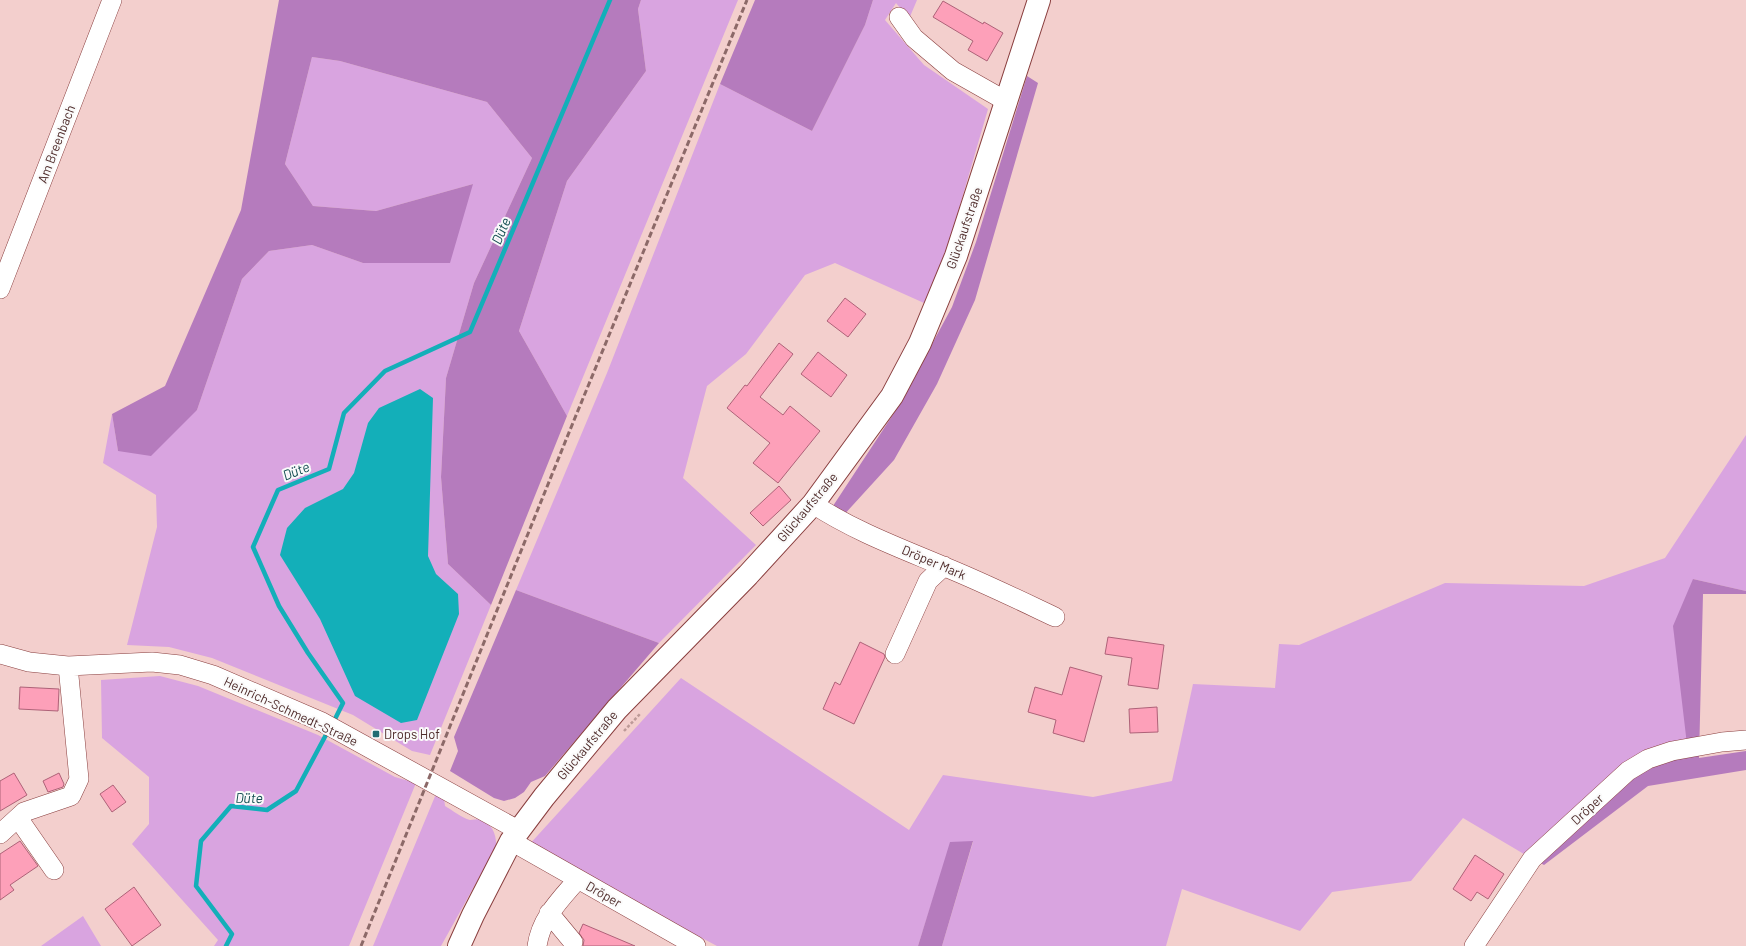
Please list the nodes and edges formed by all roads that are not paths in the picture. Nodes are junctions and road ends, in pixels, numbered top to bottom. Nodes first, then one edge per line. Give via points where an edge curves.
1 (112, 0) edge
2 (1039, 0) edge
3 (899, 17) dead end
4 (1006, 101) junction
5 (0, 289) edge
6 (813, 504) junction
7 (944, 566) junction
8 (1055, 618) dead end
9 (0, 654) edge
10 (895, 654) dead end
11 (68, 666) junction
12 (1746, 740) edge
13 (18, 818) junction
14 (0, 834) edge
15 (514, 836) junction
16 (54, 870) dead end
17 (578, 879) junction
18 (549, 913) junction
19 (573, 942) dead end
20 (460, 946) edge
21 (537, 946) edge
22 (696, 946) edge
23 (1474, 946) edge

1 - 5 street, Am Breenbach
2 - 4 main road, Glückaufstraße
3 - 4 street via 914,38 953,71
4 - 6 main road, Glückaufstraße via 956,256 920,343 892,396
6 - 7 street, Dröper Mark via 853,527
6 - 15 main road, Glückaufstraße via 748,575 617,709
7 - 8 street, Dröper Mark
7 - 10 street via 928,581
9 - 11 street, Heinrich-Schmedt-Straße via 29,662
11 - 13 street via 79,779 71,796 24,812
11 - 15 street, Heinrich-Schmedt-Straße via 152,662 180,665 213,675 322,722
12 - 23 street, Dröper via 1672,751 1648,759 1628,772 1532,859
13 - 14 street
13 - 16 street
15 - 17 street, Dröper
15 - 20 main road, Glückaufstraße
17 - 18 street
17 - 22 street, Dröper
18 - 19 street
18 - 21 street via 543,922

